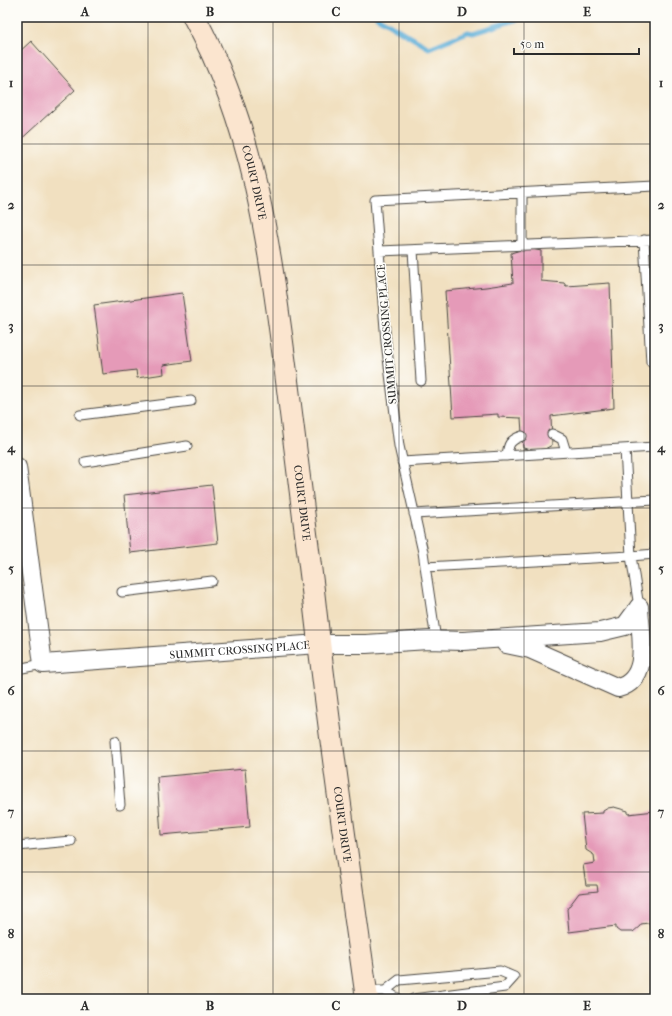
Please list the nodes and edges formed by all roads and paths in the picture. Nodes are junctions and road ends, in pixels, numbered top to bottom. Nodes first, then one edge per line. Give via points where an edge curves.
1 (194, 17) edge
2 (655, 186) edge
3 (522, 193) junction
4 (644, 240) junction
5 (655, 240) edge
6 (522, 246) junction
7 (413, 250) junction
8 (379, 251) junction
9 (655, 362) edge
10 (421, 381) dead end
11 (191, 401) dead end
12 (80, 416) dead end
13 (552, 434) dead end
14 (522, 436) dead end
15 (187, 446) dead end
16 (655, 447) edge
17 (625, 449) junction
18 (566, 452) junction
19 (507, 456) junction
20 (86, 462) dead end
21 (402, 462) junction
22 (17, 467) edge
23 (655, 500) edge
24 (628, 501) junction
25 (414, 514) junction
26 (655, 554) edge
27 (631, 556) junction
28 (425, 567) junction
29 (212, 581) dead end
30 (122, 592) dead end
31 (639, 607) junction
32 (479, 639) junction
33 (436, 640) junction
34 (319, 644) junction
35 (43, 664) junction
36 (17, 669) edge
37 (115, 741) dead end
38 (120, 805) dead end
39 (71, 841) dead end
40 (17, 846) edge
41 (372, 993) edge
42 (399, 999) edge
43 (413, 999) edge

1 - 34 street, COURT DRIVE via 231,100 248,150 260,198 276,294
2 - 3 lane
3 - 6 lane
3 - 8 lane via 375,200
4 - 5 lane, SUMMIT CROSSING PLACE
4 - 6 lane, SUMMIT CROSSING PLACE
4 - 9 lane via 652,362
6 - 7 lane, SUMMIT CROSSING PLACE
7 - 8 lane, SUMMIT CROSSING PLACE
7 - 10 lane
8 - 21 lane, SUMMIT CROSSING PLACE via 386,342
11 - 12 lane
13 - 18 lane via 562,439
14 - 19 lane via 508,444
15 - 20 lane
16 - 17 lane
17 - 18 lane
17 - 24 lane, SUMMIT CROSSING PLACE
18 - 19 lane
19 - 21 lane
21 - 25 lane, SUMMIT CROSSING PLACE
22 - 35 street
23 - 24 lane
24 - 25 lane
24 - 27 lane, SUMMIT CROSSING PLACE
25 - 28 lane, SUMMIT CROSSING PLACE
26 - 27 lane
27 - 28 lane
27 - 31 lane, SUMMIT CROSSING PLACE
28 - 33 lane, SUMMIT CROSSING PLACE
29 - 30 lane
31 - 32 street, SUMMIT CROSSING PLACE via 625,626 600,632
31 - 32 street, SUMMIT CROSSING PLACE via 642,657 640,669 629,685 618,688 530,649
32 - 33 street, SUMMIT CROSSING PLACE
33 - 34 street, SUMMIT CROSSING PLACE
34 - 35 street, SUMMIT CROSSING PLACE
34 - 41 street, COURT DRIVE
35 - 36 lane
37 - 38 lane
39 - 40 lane
41 - 42 lane
41 - 43 lane via 399,980 500,971 514,977 505,987

